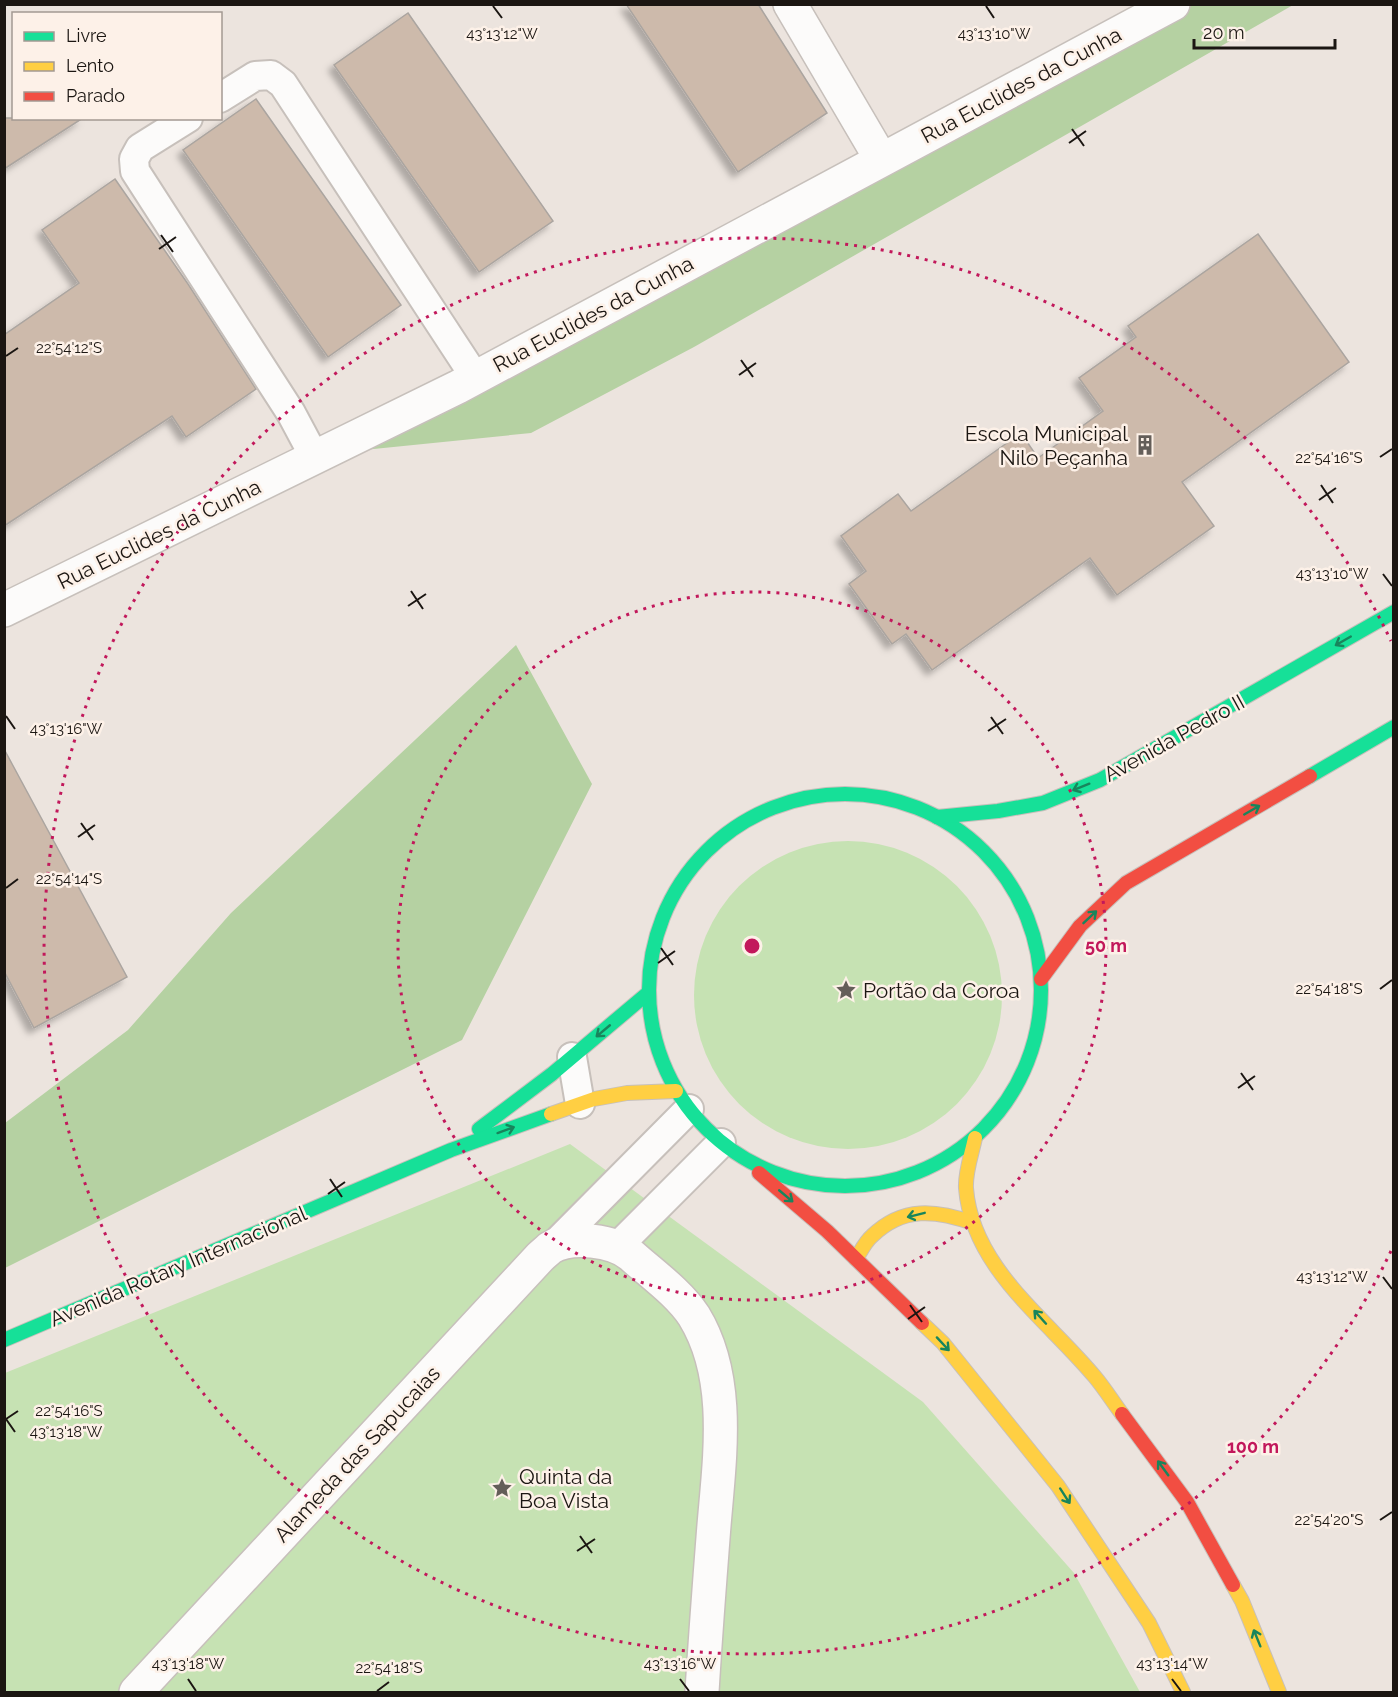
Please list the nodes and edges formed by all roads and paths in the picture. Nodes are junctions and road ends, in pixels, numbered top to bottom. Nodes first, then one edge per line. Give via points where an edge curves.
1 (790, 4) edge
2 (1173, 4) edge
3 (222, 97) edge
4 (185, 120) edge
5 (882, 159) junction
6 (475, 378) junction
7 (315, 458) junction
8 (4, 610) edge
9 (1394, 612) edge
10 (1394, 728) edge
11 (937, 817) junction
12 (1041, 979) junction
13 (648, 993) junction
14 (572, 1057) junction
15 (682, 1100) junction
16 (580, 1104) junction
17 (975, 1137) junction
18 (451, 1150) junction
19 (731, 1151) junction
20 (973, 1223) junction
21 (605, 1244) junction
22 (552, 1247) junction
23 (856, 1259) junction
24 (4, 1340) edge
25 (136, 1692) edge
26 (702, 1692) edge
27 (1184, 1692) edge
28 (1279, 1692) edge

1 - 5 street
2 - 5 street, Rua Euclides da Cunha
3 - 6 lane via 255,76 271,75 283,84
4 - 7 lane via 140,148 134,159 135,171 291,413
5 - 6 street, Rua Euclides da Cunha
6 - 7 street, Rua Euclides da Cunha
7 - 8 street, Rua Euclides da Cunha
9 -> 11 main road, Avenida Pedro II via 1100,780 1043,802
12 -> 10 main road via 1080,926 1126,883
11 - 12 main road, Avenida Pedro II via 981,849 1015,891 1035,942
11 - 13 main road, Avenida Pedro II via 873,796 840,794 806,799 743,823 711,847 672,897 656,938
12 - 17 main road, Avenida Pedro II via 1034,1043 1024,1068 1009,1097
13 -> 14 main road, Avenida Rotary Internacional
13 - 15 main road, Avenida Pedro II via 655,1045
14 - 16 lane
14 - 18 main road, Avenida Rotary Internacional
15 - 16 main road, Avenida Rotary Internacional via 627,1093
15 - 19 main road, Avenida Pedro II via 698,1122
15 - 22 lane
18 -> 16 main road, Avenida Rotary Internacional
17 - 19 main road, Avenida Pedro II via 931,1166 907,1176 881,1183 829,1186 778,1175
17 - 20 main road via 966,1186
18 - 24 main road, Avenida Rotary Internacional
19 - 21 lane
19 -> 23 main road
20 -> 23 main road via 931,1211 912,1215 872,1236
28 -> 20 main road via 1242,1601 1187,1502 1095,1377 1004,1276
21 - 22 street via 567,1243
21 - 26 street via 626,1251 676,1296 693,1315 710,1351 717,1384 720,1436
22 - 25 street, Alameda das Sapucaias
23 -> 27 main road via 943,1343 1058,1486 1149,1623

